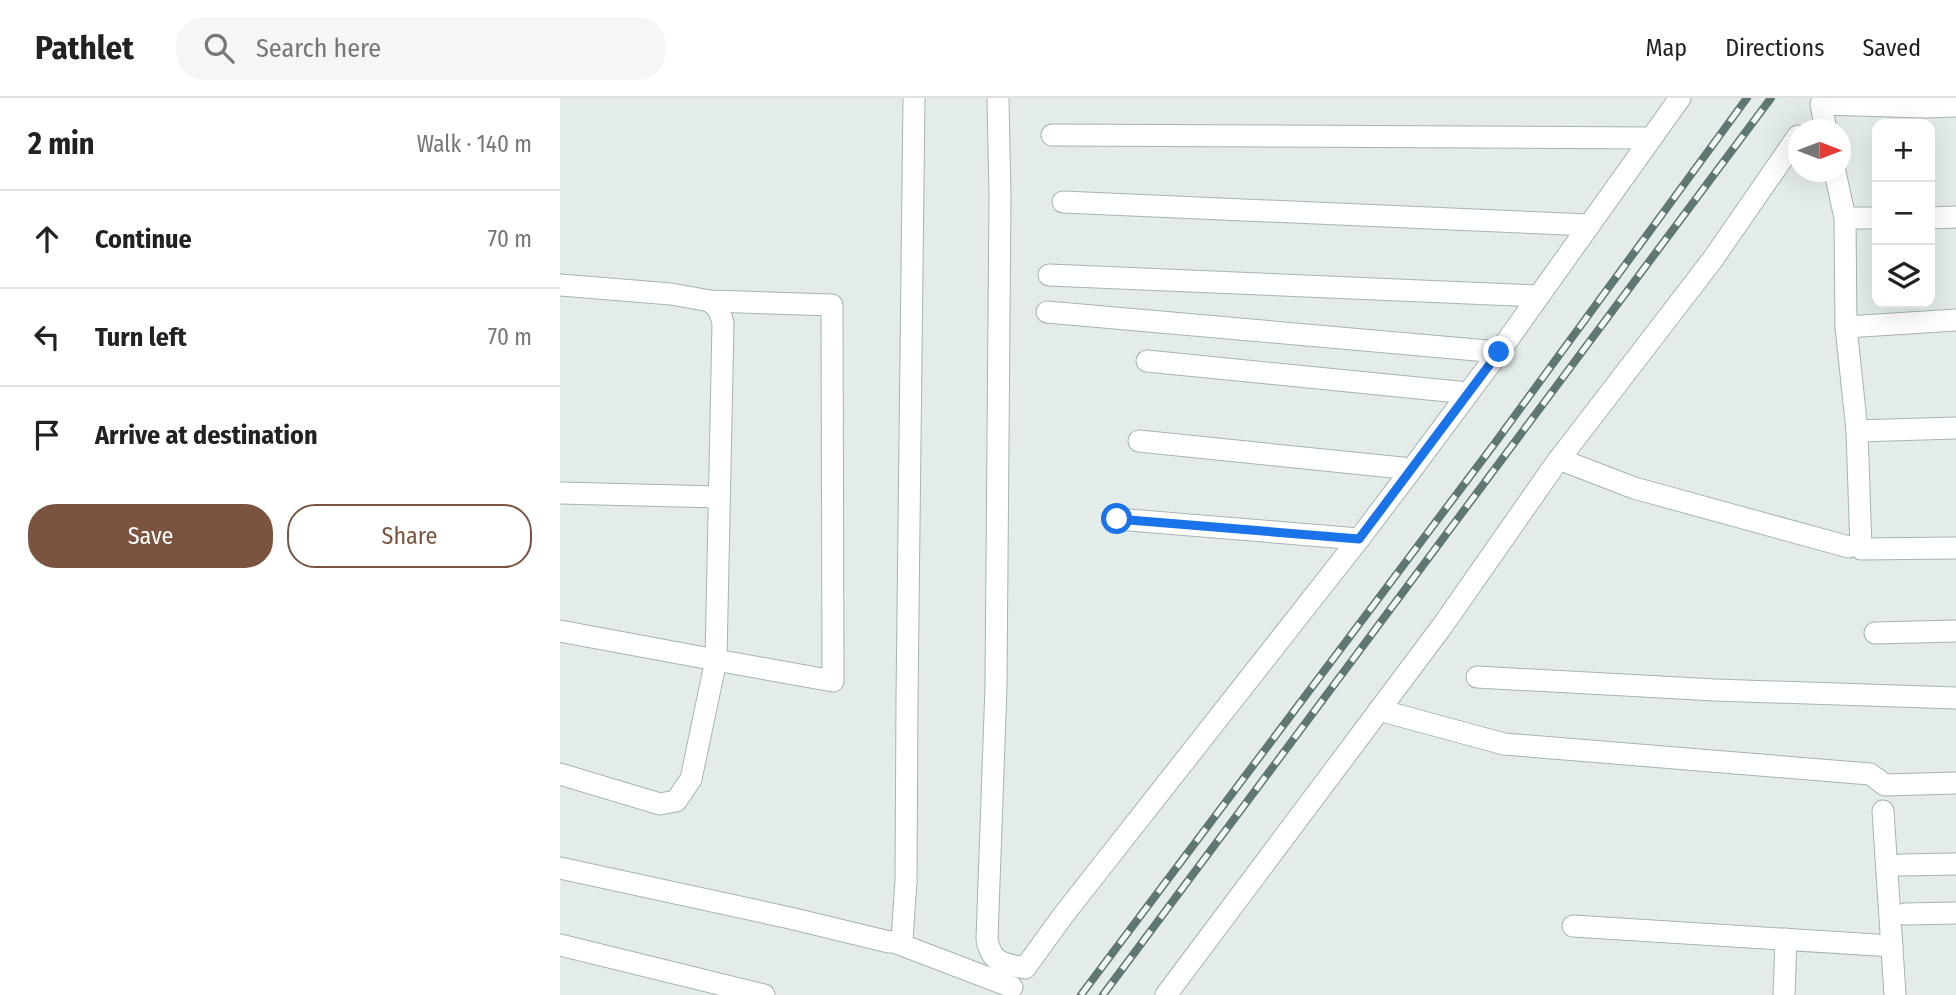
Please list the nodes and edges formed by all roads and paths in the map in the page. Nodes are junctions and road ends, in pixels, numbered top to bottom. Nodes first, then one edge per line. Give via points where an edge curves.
1 (914, 98) edge
2 (998, 98) edge
3 (1680, 98) edge
4 (1823, 101) edge
5 (1956, 106) edge
6 (1811, 119) edge
7 (1825, 119) edge
8 (1052, 135) dead end
9 (1651, 138) junction
10 (1788, 150) edge
11 (1837, 182) edge
12 (1063, 202) dead end
13 (1956, 217) edge
14 (1845, 218) junction
15 (1872, 218) edge
16 (1935, 218) edge
17 (1589, 225) junction
18 (1049, 275) dead end
19 (560, 285) edge
20 (1537, 296) junction
21 (710, 301) junction
22 (1047, 312) dead end
23 (1956, 320) edge
24 (1846, 327) junction
25 (1499, 352) junction
26 (1147, 361) dead end
27 (1468, 394) junction
28 (1956, 428) edge
29 (1857, 430) junction
30 (1139, 441) dead end
31 (1559, 459) junction
32 (1412, 469) junction
33 (560, 493) edge
34 (719, 497) junction
35 (1117, 519) dead end
36 (1359, 539) junction
37 (1849, 547) dead end
38 (1956, 548) edge
39 (560, 631) edge
40 (1956, 631) edge
41 (1874, 633) dead end
42 (716, 660) junction
43 (1477, 677) dead end
44 (1956, 698) edge
45 (1379, 710) junction
46 (560, 774) edge
47 (1956, 783) edge
48 (1883, 811) dead end
49 (1956, 864) edge
50 (1901, 865) dead end
51 (560, 868) edge
52 (1905, 914) dead end
53 (1956, 914) edge
54 (1573, 926) dead end
55 (1786, 939) junction
56 (894, 943) junction
57 (560, 945) edge
58 (1892, 946) junction
59 (1025, 968) junction
60 (1009, 991) edge
61 (764, 995) edge
62 (1166, 995) edge
63 (1784, 995) edge
64 (1895, 995) edge

1 - 56 street via 906,881 903,934
2 - 59 street via 996,686 987,939 993,958
3 - 9 street
4 - 5 street
4 - 6 street
4 - 7 street
8 - 9 street
9 - 17 street
10 - 31 street via 1713,259
11 - 14 street
12 - 17 street
13 - 16 street
14 - 15 street
14 - 24 street
17 - 20 street
18 - 20 street
19 - 21 street
20 - 25 street
21 - 34 street via 723,323
21 - 42 street via 832,305 833,681
22 - 25 street
23 - 24 street
24 - 29 street
25 - 27 street
26 - 27 street
27 - 32 street
28 - 29 street
29 - 38 street via 1861,550
30 - 32 street
31 - 37 street via 1633,488
31 - 45 street
32 - 36 street
33 - 34 street
34 - 42 street
35 - 36 street
36 - 59 street
39 - 42 street
40 - 41 street
42 - 46 street via 691,779 676,800 660,804
43 - 44 street
45 - 47 street via 1504,744 1870,774 1885,785
45 - 62 street
48 - 58 street
49 - 50 street
51 - 56 street
52 - 53 street
54 - 55 street
55 - 58 street
55 - 63 street
56 - 60 street
57 - 61 street
58 - 64 street
59 - 60 street

